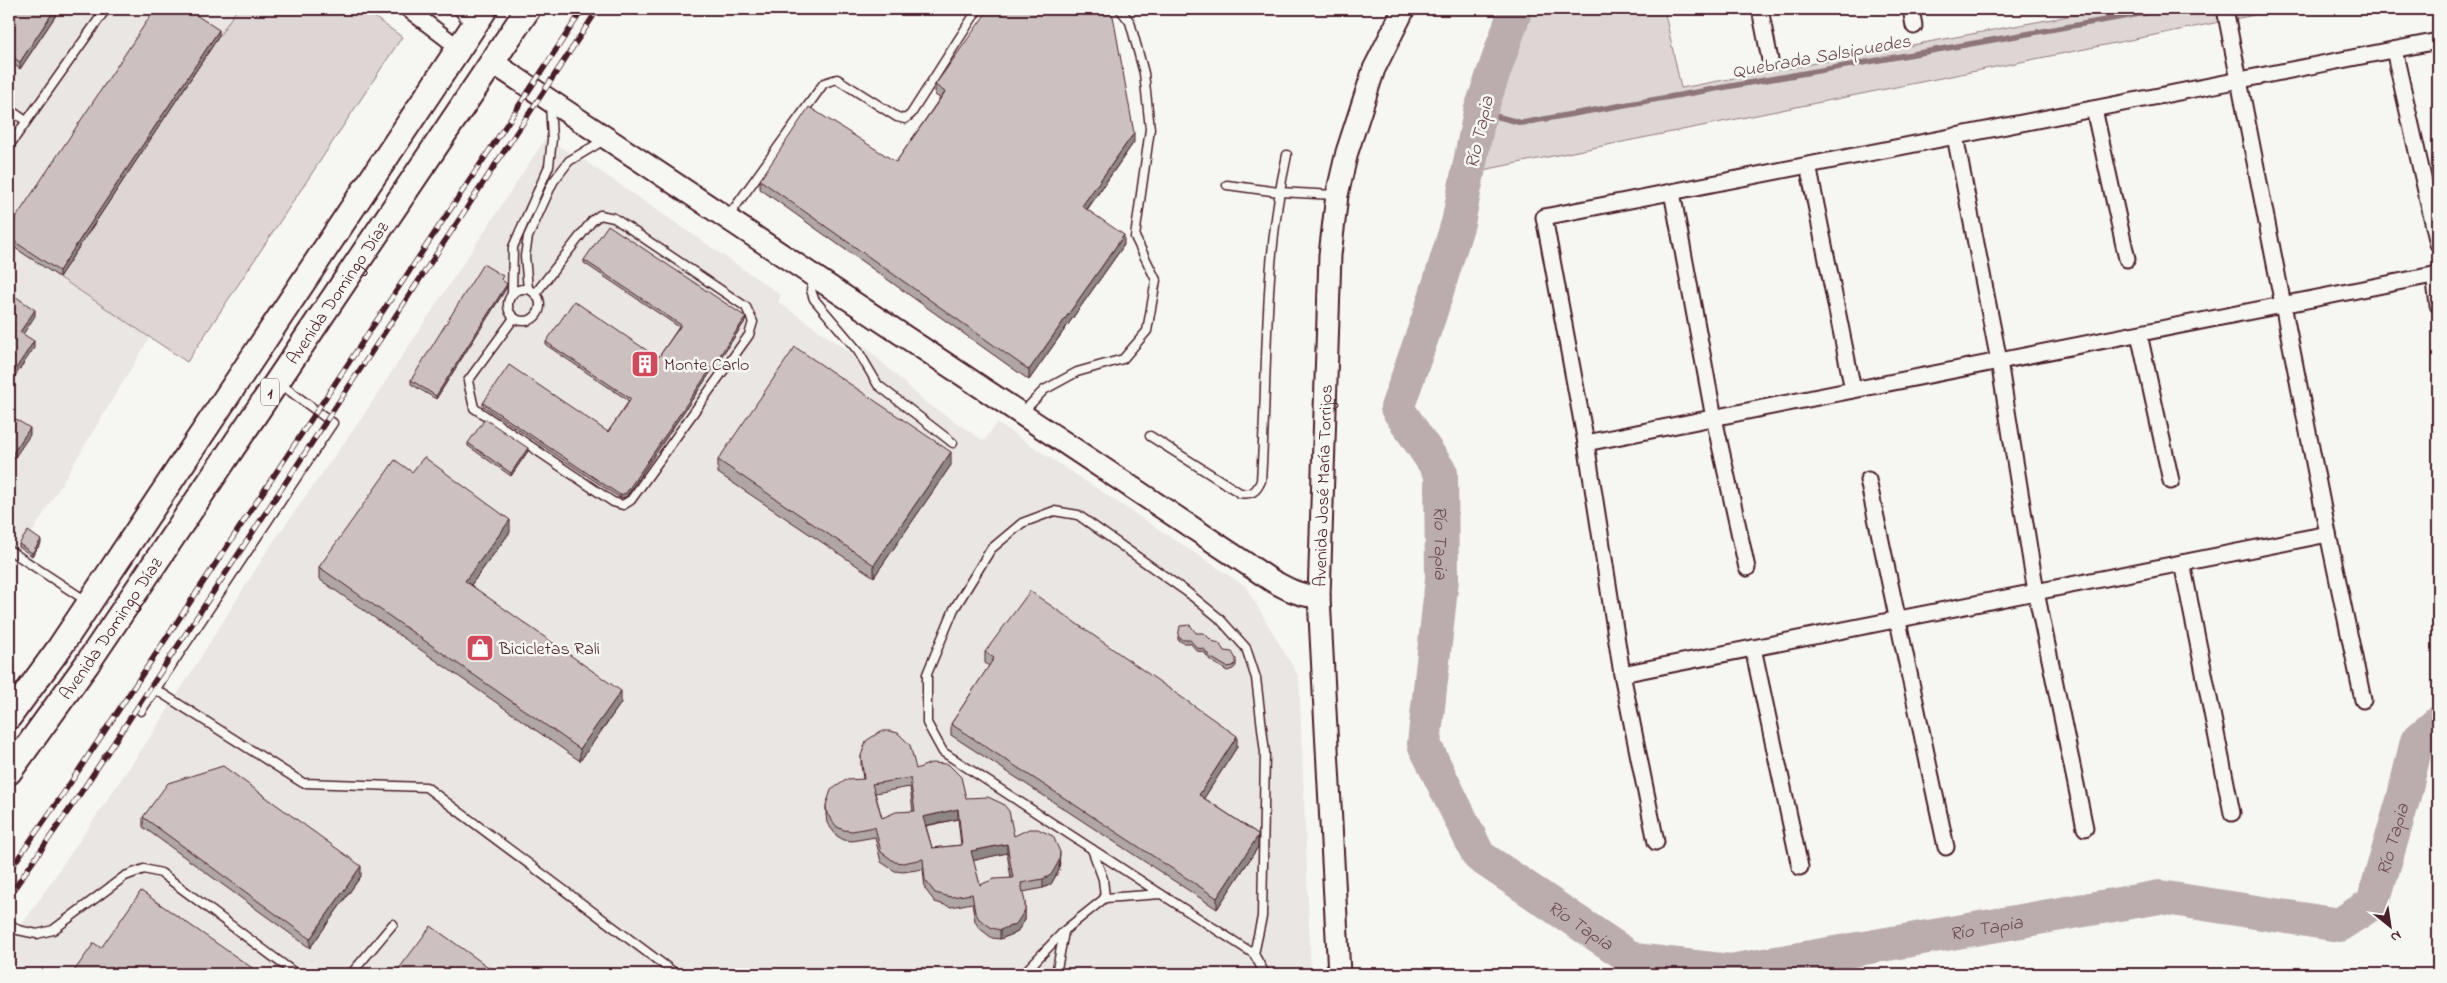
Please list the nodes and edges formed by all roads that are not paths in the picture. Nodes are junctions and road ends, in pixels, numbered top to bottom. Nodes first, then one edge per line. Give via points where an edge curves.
1 (106, 9) edge
2 (408, 9) edge
3 (457, 9) edge
4 (528, 9) edge
5 (978, 9) edge
6 (1120, 9) edge
7 (1404, 9) edge
8 (1760, 9) edge
9 (1911, 9) edge
10 (2225, 9) edge
11 (479, 18) edge
12 (1914, 26) dead end
13 (2438, 41) edge
14 (459, 48) junction
15 (2394, 50) junction
16 (1770, 60) dead end
17 (492, 62) junction
18 (2238, 80) junction
19 (550, 100) junction
20 (9, 109) edge
21 (2094, 109) junction
22 (26, 121) junction
23 (1955, 136) junction
24 (606, 138) junction
25 (9, 146) edge
26 (1287, 155) dead end
27 (1808, 165) junction
28 (1227, 185) dead end
29 (1279, 192) junction
30 (1672, 192) junction
31 (1337, 195) junction
32 (728, 218) junction
33 (2438, 244) edge
34 (2127, 258) dead end
35 (2436, 275) edge
36 (816, 277) junction
37 (531, 292) junction
38 (512, 294) junction
39 (2282, 305) junction
40 (2438, 306) edge
41 (514, 318) junction
42 (2138, 334) junction
43 (1998, 361) junction
44 (278, 381) junction
45 (1853, 390) junction
46 (1022, 414) junction
47 (1714, 418) junction
48 (1150, 436) dead end
49 (954, 443) dead end
50 (1586, 443) junction
51 (1868, 480) dead end
52 (2171, 481) dead end
53 (2328, 534) junction
54 (9, 550) edge
55 (2182, 563) junction
56 (1747, 568) dead end
57 (2036, 592) junction
58 (1319, 597) junction
59 (90, 603) junction
60 (1899, 619) junction
61 (1753, 648) junction
62 (1622, 674) junction
63 (155, 689) junction
64 (2363, 700) dead end
65 (141, 711) dead end
66 (9, 717) edge
67 (9, 772) edge
68 (2232, 813) dead end
69 (2085, 828) dead end
70 (1656, 842) dead end
71 (1946, 848) dead end
72 (1092, 849) junction
73 (1800, 867) dead end
74 (1161, 894) junction
75 (1105, 898) junction
76 (9, 923) edge
77 (393, 924) dead end
78 (1065, 930) junction
79 (1254, 954) junction
80 (296, 974) edge
81 (351, 974) edge
82 (676, 974) edge
83 (1023, 974) edge
84 (1056, 974) edge
85 (1265, 974) edge
86 (1339, 974) edge

1 - 22 lane
2 - 14 street
3 - 11 lane
4 - 17 main road, Avenida Domingo Díaz / 1
5 - 32 lane via 911,114 904,119 836,79 824,82
6 - 46 lane via 1130,22 1144,73 1150,129 1135,237 1156,280 1148,331 1123,359 1069,376 1044,390
7 - 31 street, Avenida José María Torrijos via 1374,69 1359,110
8 - 16 street
9 - 12 street
10 - 18 street
11 - 14 main road, Avenida Domingo Díaz / 1
13 - 15 street
14 - 59 main road, Avenida Domingo Díaz / 1
15 - 18 street
15 - 33 street
17 - 19 street
17 - 44 main road, Avenida Domingo Díaz / 1
18 - 21 street
18 - 39 street
19 - 24 street
19 - 38 lane via 552,139 549,166 514,246
20 - 22 lane
21 - 23 street
21 - 34 street
22 - 25 lane
23 - 27 street
23 - 43 street
24 - 32 street
24 - 37 lane via 569,161 553,182 528,237 525,256
26 - 29 lane
27 - 30 street
27 - 45 street
28 - 29 lane
29 - 31 lane
29 - 48 lane via 1266,308 1261,480 1256,492 1249,495 1240,493
30 - 47 street
30 - 50 street via 1544,217
31 - 58 street, Avenida José María Torrijos via 1330,255
32 - 36 street
35 - 39 street
35 - 40 street
36 - 46 street
36 - 49 lane via 811,290 814,299 858,351 878,385
37 - 38 lane via 519,290
37 - 41 lane via 539,303 537,313 530,320
37 - 41 lane via 600,215 614,218 746,307 753,322 749,335 631,500 623,505 474,408 468,381
38 - 41 lane via 508,304
39 - 42 street
39 - 53 street
42 - 43 street
42 - 52 street
43 - 45 street
43 - 57 street
44 - 63 lane via 333,422
44 - 67 main road, Avenida Domingo Díaz / 1 via 88,664
45 - 47 street
46 - 58 street via 1271,580 1307,597
47 - 50 street
47 - 56 street
50 - 62 street
51 - 60 street
53 - 55 street
53 - 64 street
54 - 59 lane
55 - 57 street
55 - 68 street
57 - 60 street
57 - 69 street
58 - 86 street, Avenida José María Torrijos
59 - 66 main road, Avenida Domingo Díaz / 1
60 - 61 street
60 - 71 street
61 - 62 street
61 - 73 street
62 - 70 street
63 - 65 lane
63 - 82 lane via 303,783 426,787
72 - 74 lane
72 - 75 lane via 1103,879
72 - 79 lane via 943,752 927,723 927,674 954,609 991,550 1022,523 1054,511 1078,514 1187,592 1219,618 1246,648 1256,678 1265,753 1262,918
74 - 75 lane
74 - 79 lane
75 - 78 lane
76 - 80 lane via 18,930 37,934 53,930 125,876 144,869 161,873
77 - 81 lane
78 - 83 lane
78 - 84 lane
79 - 85 lane

